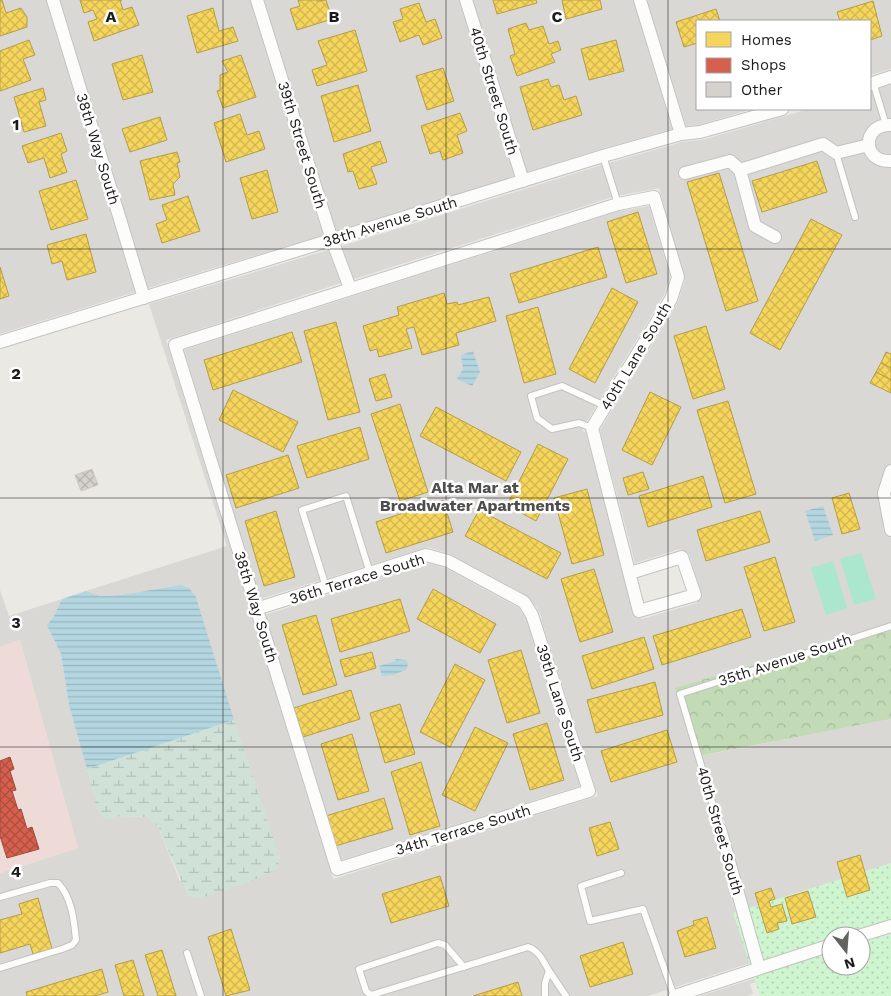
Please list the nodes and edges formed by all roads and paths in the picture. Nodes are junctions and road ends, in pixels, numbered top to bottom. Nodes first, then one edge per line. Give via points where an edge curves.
1 (53, 0) edge
2 (257, 0) edge
3 (466, 0) edge
4 (640, 0) edge
5 (891, 77) edge
6 (872, 83) edge
7 (778, 110) edge
8 (888, 125) edge
9 (681, 134) junction
10 (869, 145) junction
11 (836, 153) junction
12 (603, 156) junction
13 (891, 161) edge
14 (740, 170) junction
15 (684, 173) dead end
16 (523, 181) junction
17 (618, 204) junction
18 (855, 218) dead end
19 (774, 237) dead end
20 (332, 240) junction
21 (350, 288) junction
22 (144, 298) junction
23 (0, 342) edge
24 (605, 406) junction
25 (592, 428) junction
26 (891, 471) edge
27 (891, 530) edge
28 (370, 573) junction
29 (630, 573) junction
30 (326, 587) junction
31 (256, 609) junction
32 (532, 615) joint
33 (891, 626) edge
34 (680, 694) joint
35 (589, 791) joint
36 (720, 829) joint
37 (337, 869) joint
38 (621, 873) dead end
39 (0, 897) edge
40 (891, 926) edge
41 (871, 932) edge
42 (821, 948) edge
43 (187, 952) dead end
44 (464, 967) junction
45 (0, 968) edge
46 (759, 968) junction
47 (549, 970) junction
48 (201, 996) edge
49 (545, 996) edge
50 (566, 996) edge
51 (674, 996) edge

1 - 22 street, 38th Way South
2 - 20 street, 39th Street South
3 - 16 street, 40th Street South
4 - 9 street
5 - 6 street
6 - 8 lane
7 - 9 street, 38th Avenue South via 700,132
8 - 10 street via 875,129
9 - 12 street, 38th Avenue South
10 - 11 street
10 - 13 street via 878,159
11 - 14 street via 823,144
11 - 18 lane
12 - 16 street, 38th Avenue South
12 - 17 lane
14 - 15 street via 730,161
14 - 19 street via 755,226
16 - 20 street, 38th Avenue South
17 - 21 street
17 - 24 street, 40th Lane South via 654,197 678,277 671,299
20 - 21 street, 39th Street South
20 - 22 street, 38th Avenue South
21 - 31 street, 38th Way South via 175,345
22 - 23 street, 38th Avenue South
24 - 25 street, 40th Lane South
24 - 25 lane via 562,386 531,396 538,418 552,429 578,423
25 - 29 street
26 - 27 street via 884,493
28 - 30 street, 36th Terrace South
28 - 30 lane via 346,496 302,510
28 - 32 street, 36th Terrace South via 426,555 448,561 524,602
29 - 29 street via 639,611 695,595 682,557
30 - 31 street, 36th Terrace South
31 - 37 street, 38th Way South
32 - 35 street, 39th Lane South
33 - 34 lane, 35th Avenue South
34 - 36 lane, 40th Street South
35 - 37 street, 34th Terrace South
36 - 46 street, 40th Street South
38 - 51 lane via 581,886 590,921 643,909
39 - 45 lane via 58,883 65,891 72,911 76,940 62,949
40 - 41 street
42 - 46 street
43 - 48 lane
44 - 44 lane via 371,995 366,991 359,969 438,943 445,945
44 - 47 lane via 528,947 541,956
46 - 51 street
47 - 49 lane
47 - 50 lane

